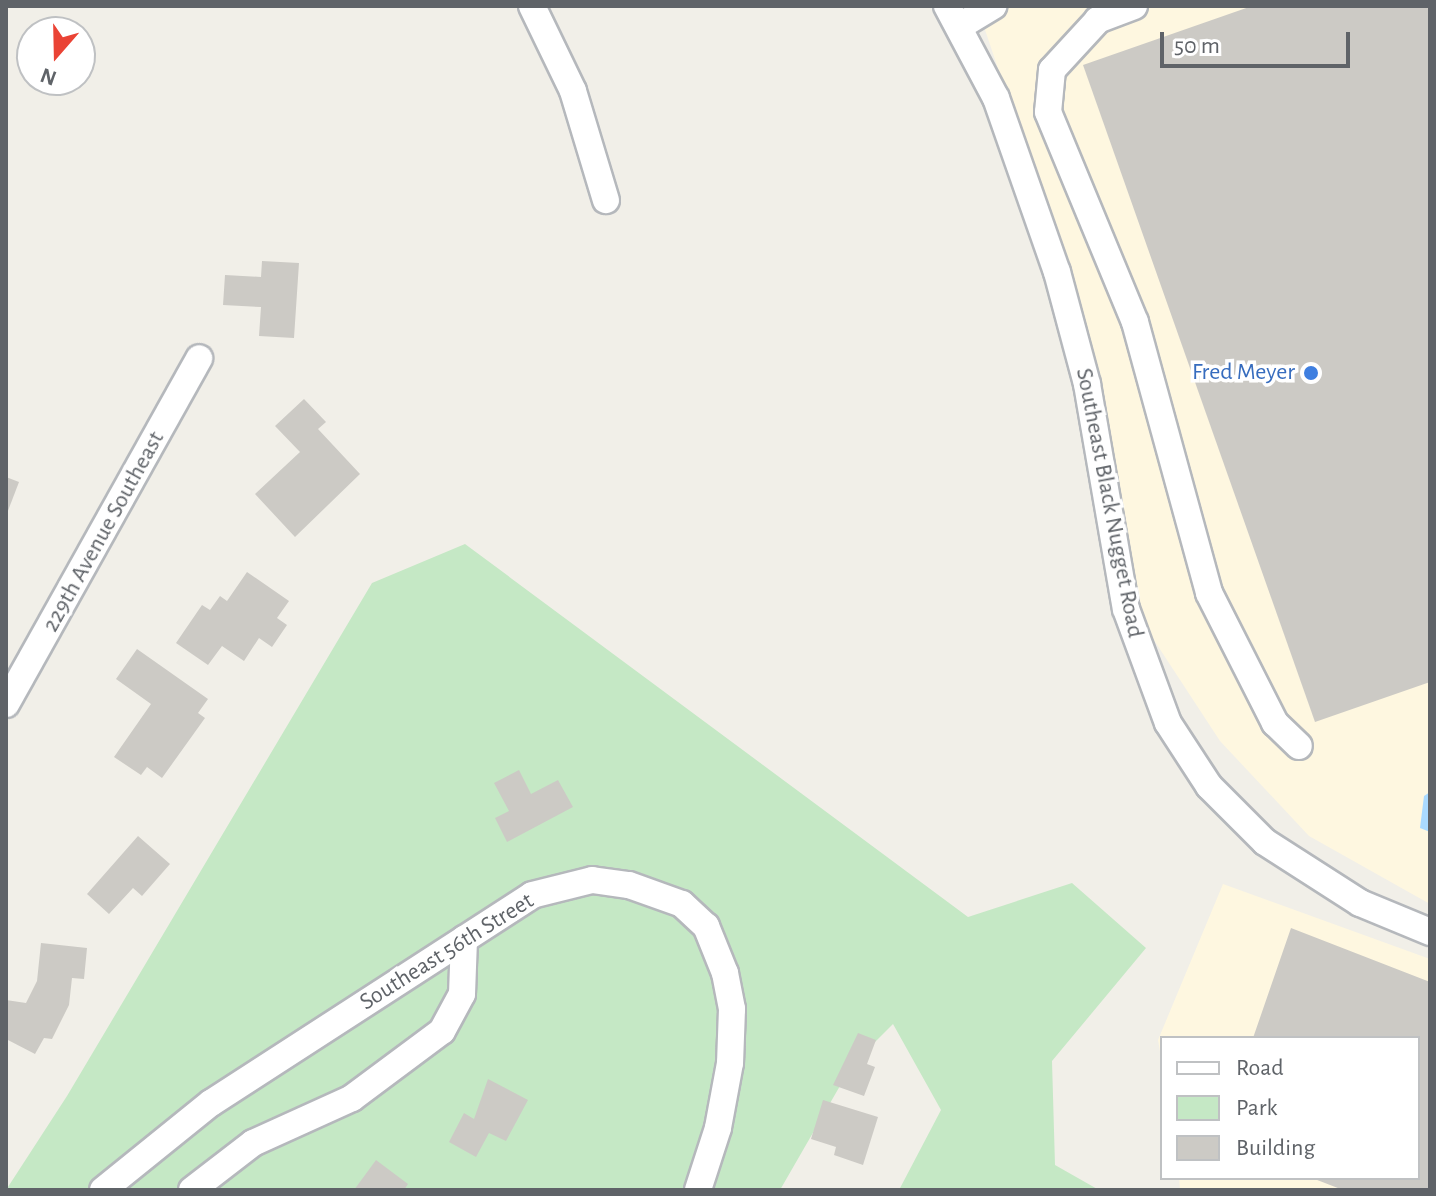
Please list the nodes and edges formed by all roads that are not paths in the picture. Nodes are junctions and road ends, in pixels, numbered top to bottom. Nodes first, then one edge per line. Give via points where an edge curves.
1 (532, 6) edge
2 (993, 6) edge
3 (1134, 6) edge
4 (954, 16) edge
5 (606, 200) dead end
6 (199, 358) dead end
7 (6, 704) edge
8 (1299, 746) dead end
9 (1430, 932) edge
10 (464, 939) junction
11 (103, 1190) edge
12 (192, 1190) edge
13 (698, 1190) edge

1 - 5 street via 573,91
2 - 4 street
3 - 8 street via 1098,20 1052,70 1048,112 1135,322 1209,593 1275,723
4 - 9 street, Southeast Black Nugget Road via 996,98 1057,272 1087,384 1126,609 1168,723 1209,786 1265,842 1360,903
6 - 7 street, 229th Avenue Southeast
10 - 11 street, Southeast 56th Street via 211,1103
10 - 12 street via 462,994 442,1031 352,1098 253,1143
10 - 13 street, Southeast 56th Street via 532,895 592,880 657,893 682,904 706,926 725,973 732,1009 730,1063 718,1128

